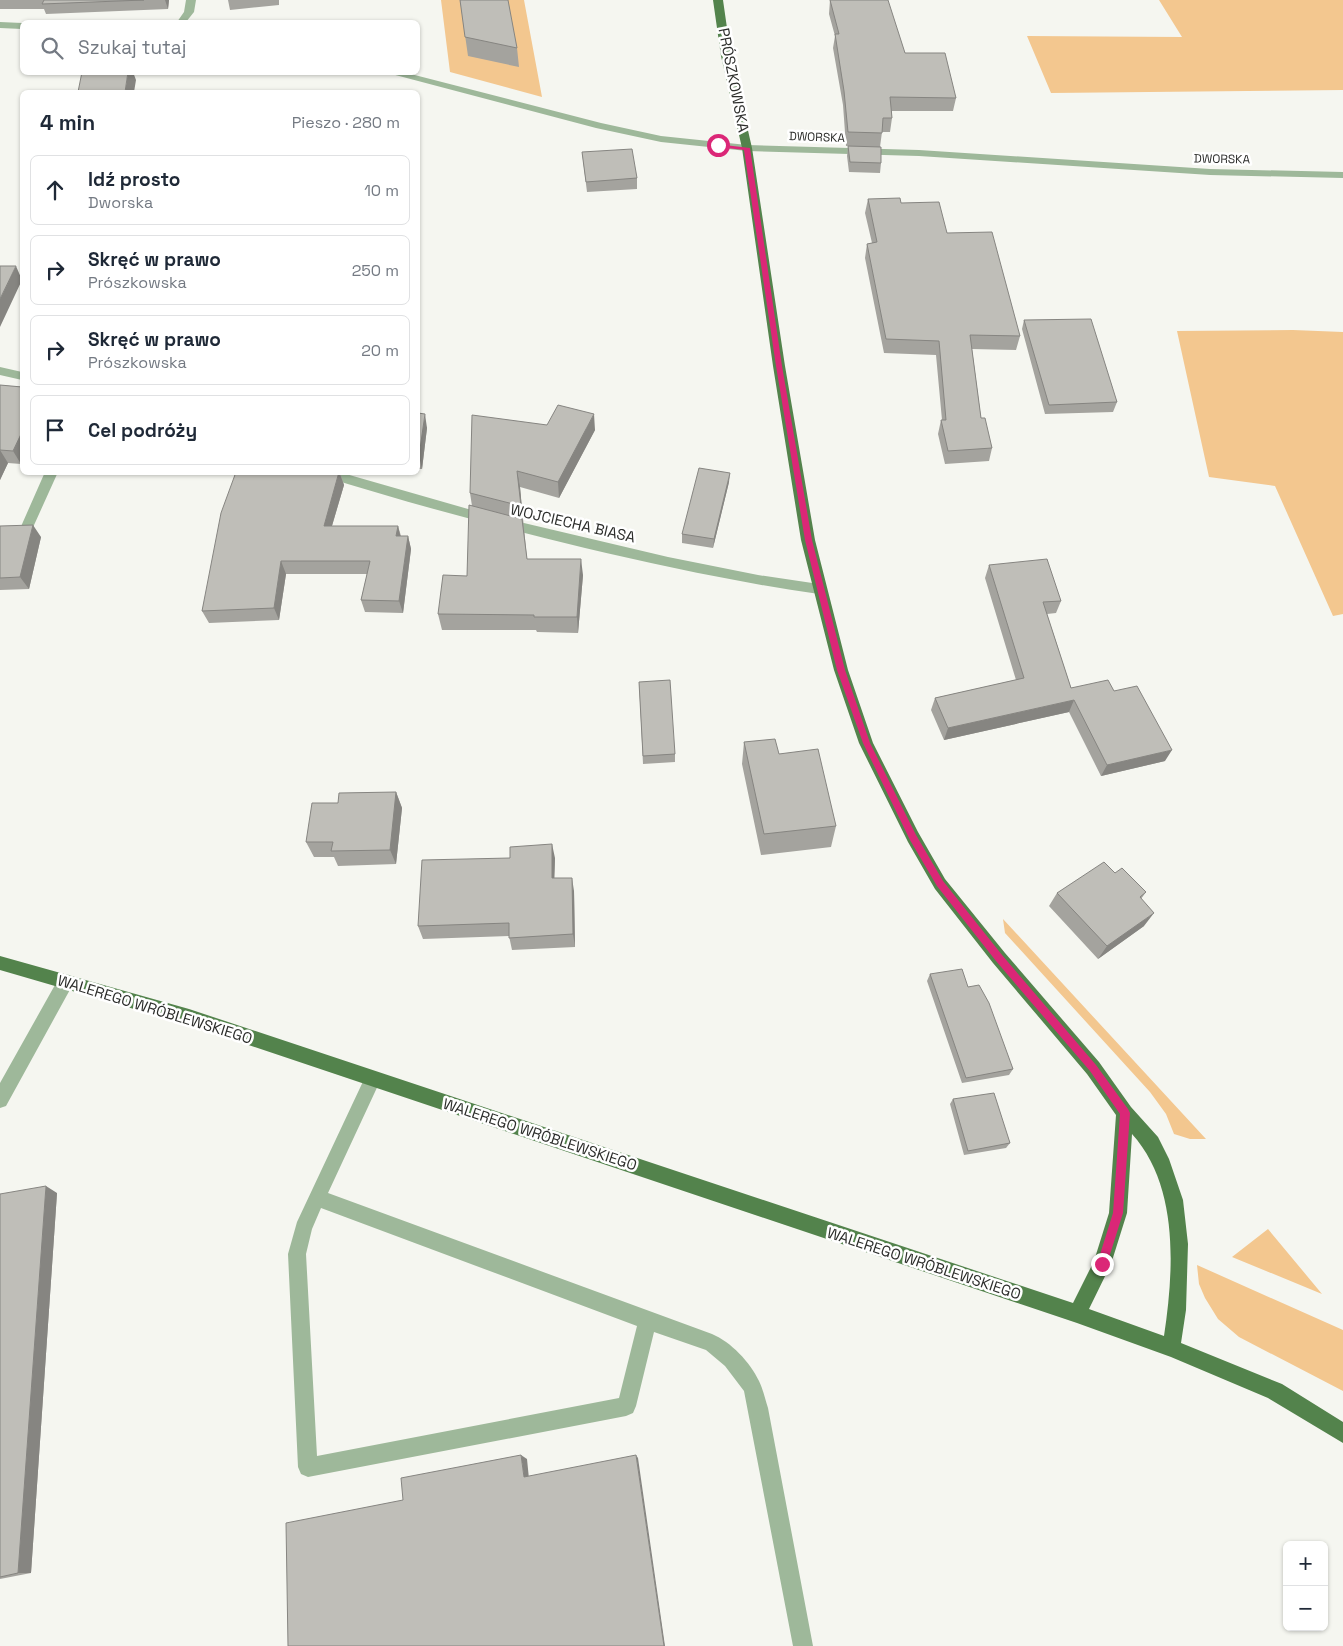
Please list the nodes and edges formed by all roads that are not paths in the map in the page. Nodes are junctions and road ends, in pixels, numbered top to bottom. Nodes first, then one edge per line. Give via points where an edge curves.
1 (191, 0) edge
2 (718, 0) edge
3 (183, 20) edge
4 (0, 25) edge
5 (20, 26) edge
6 (401, 75) edge
7 (747, 148) junction
8 (1343, 174) edge
9 (0, 371) edge
10 (20, 376) edge
11 (51, 475) edge
12 (333, 475) edge
13 (25, 531) edge
14 (819, 589) junction
15 (0, 963) edge
16 (66, 981) junction
17 (373, 1078) junction
18 (0, 1100) edge
19 (1125, 1113) junction
20 (317, 1198) junction
21 (1077, 1314) junction
22 (648, 1320) junction
23 (1171, 1348) junction
24 (1343, 1433) edge
25 (803, 1646) edge

1 - 3 street via 190,12
2 - 7 main road, PRÓSZKOWSKA via 726,56
4 - 5 street
6 - 7 street, DWORSKA via 661,139
7 - 8 street, DWORSKA via 920,153 1210,172
7 - 14 main road, PRÓSZKOWSKA via 779,366
9 - 10 street
11 - 13 street
12 - 14 street, WOJCIECHA BIASA via 496,522 697,569
14 - 19 main road, PRÓSZKOWSKA via 841,670 866,743 940,884 1093,1068
15 - 16 main road, WALEREGO WRÓBLEWSKIEGO
16 - 17 main road, WALEREGO WRÓBLEWSKIEGO via 189,1017
16 - 18 street
17 - 20 street
17 - 21 main road, WALEREGO WRÓBLEWSKIEGO
19 - 21 main road via 1118,1213 1102,1264
19 - 23 main road, PRÓSZKOWSKA via 1152,1143 1174,1200 1179,1244 1177,1310
20 - 22 street
20 - 22 street via 297,1254 308,1467 626,1406
21 - 23 main road
22 - 25 street via 712,1343 732,1359 752,1386
23 - 24 main road via 1274,1391

